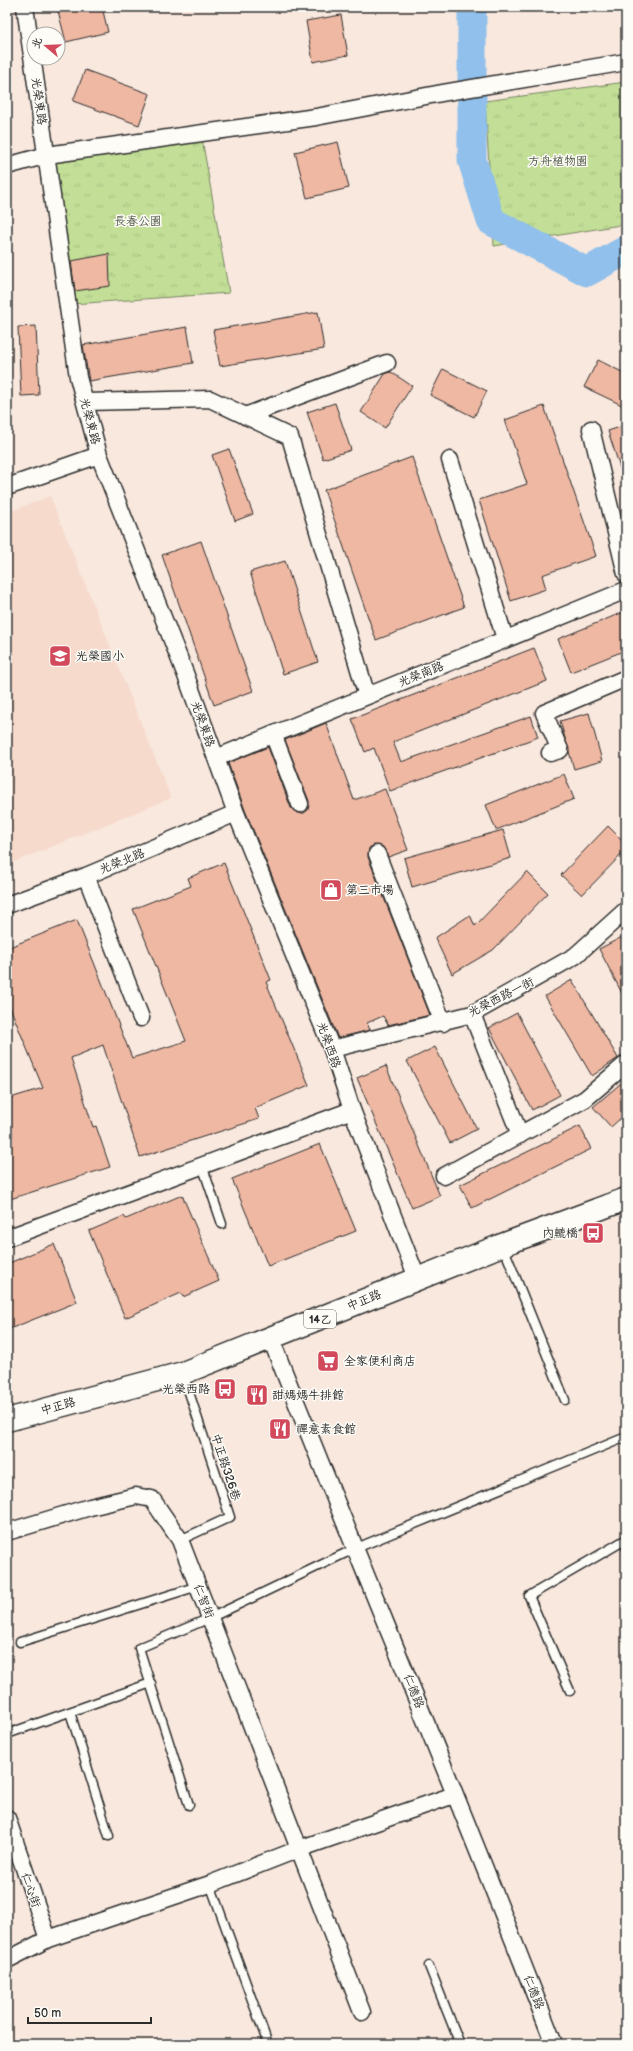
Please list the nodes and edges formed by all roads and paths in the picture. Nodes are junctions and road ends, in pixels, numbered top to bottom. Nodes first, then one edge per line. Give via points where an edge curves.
1 (26, 7) edge
2 (626, 62) edge
3 (47, 155) junction
4 (7, 166) edge
5 (387, 363) dead end
6 (86, 402) junction
7 (245, 416) junction
8 (591, 429) dead end
9 (99, 455) junction
10 (450, 460) dead end
11 (7, 487) edge
12 (626, 574) edge
13 (626, 590) edge
14 (505, 639) junction
15 (626, 678) edge
16 (367, 696) junction
17 (273, 734) junction
18 (550, 753) dead end
19 (216, 758) junction
20 (300, 804) dead end
21 (236, 813) junction
22 (377, 854) dead end
23 (86, 876) junction
24 (7, 905) edge
25 (624, 915) edge
26 (472, 1014) junction
27 (141, 1018) dead end
28 (443, 1022) junction
29 (332, 1049) junction
30 (626, 1064) edge
31 (352, 1110) junction
32 (520, 1135) junction
33 (202, 1165) junction
34 (444, 1176) dead end
35 (626, 1199) edge
36 (222, 1224) dead end
37 (7, 1238) edge
38 (502, 1245) junction
39 (418, 1278) junction
40 (271, 1339) junction
41 (183, 1373) junction
42 (565, 1400) dead end
43 (7, 1420) edge
44 (626, 1437) edge
45 (7, 1532) edge
46 (180, 1540) junction
47 (626, 1546) edge
48 (354, 1549) junction
49 (198, 1586) junction
50 (210, 1618) junction
51 (20, 1642) dead end
52 (151, 1683) junction
53 (570, 1691) dead end
54 (70, 1712) junction
55 (7, 1734) edge
56 (454, 1795) junction
57 (189, 1805) dead end
58 (7, 1818) edge
59 (109, 1836) dead end
60 (298, 1849) junction
61 (210, 1884) junction
62 (48, 1939) junction
63 (7, 1960) edge
64 (429, 1966) dead end
65 (362, 2012) dead end
66 (268, 2044) edge
67 (460, 2044) edge
68 (554, 2044) edge

1 - 3 street, 光榮東路
2 - 3 street via 316,117
3 - 4 street
3 - 6 street, 光榮東路 via 78,376
5 - 7 street
6 - 7 street via 210,399
6 - 9 street, 光榮東路
7 - 16 street via 290,437
8 - 12 street
9 - 11 street
9 - 19 street, 光榮東路
10 - 14 street
13 - 14 street, 光榮南路
14 - 16 street, 光榮南路
15 - 18 street via 544,713 560,750
16 - 17 street, 光榮南路
17 - 19 street, 光榮南路
17 - 20 street
19 - 21 street, 光榮東路
21 - 23 street, 光榮北路
21 - 29 street, 光榮西路
22 - 28 street
23 - 24 street, 光榮北路
23 - 27 street
25 - 26 street, 光榮西路一街 via 575,956
26 - 28 street, 光榮西路一街
26 - 32 street
28 - 29 street, 光榮西路一街
29 - 31 street, 光榮西路
30 - 32 street via 585,1099
31 - 33 street
31 - 39 street, 光榮西路
32 - 34 street
33 - 36 lane
33 - 37 street
35 - 38 main road, 中正路 / 14乙
38 - 39 main road, 中正路 / 14乙
38 - 42 lane
39 - 40 main road, 中正路 / 14乙
40 - 41 main road, 中正路 / 14乙
40 - 48 street, 仁德路
41 - 43 main road, 中正路 / 14乙
41 - 46 lane, 中正路326巷 via 230,1516
44 - 48 lane
45 - 46 street, 仁智街 via 136,1496 152,1499
46 - 49 street, 仁智街
47 - 53 lane via 625,1540 529,1596
48 - 50 lane
48 - 56 street, 仁德路 via 404,1664
49 - 50 street, 仁智街
49 - 51 lane
50 - 52 lane via 139,1648
50 - 60 street, 仁智街
52 - 54 lane
52 - 57 lane
54 - 55 lane
54 - 59 lane
56 - 60 street
56 - 68 street, 仁德路
58 - 62 street, 仁心街
60 - 61 street
60 - 65 street, 仁智街
61 - 62 street
61 - 66 lane
62 - 63 street
64 - 67 lane

